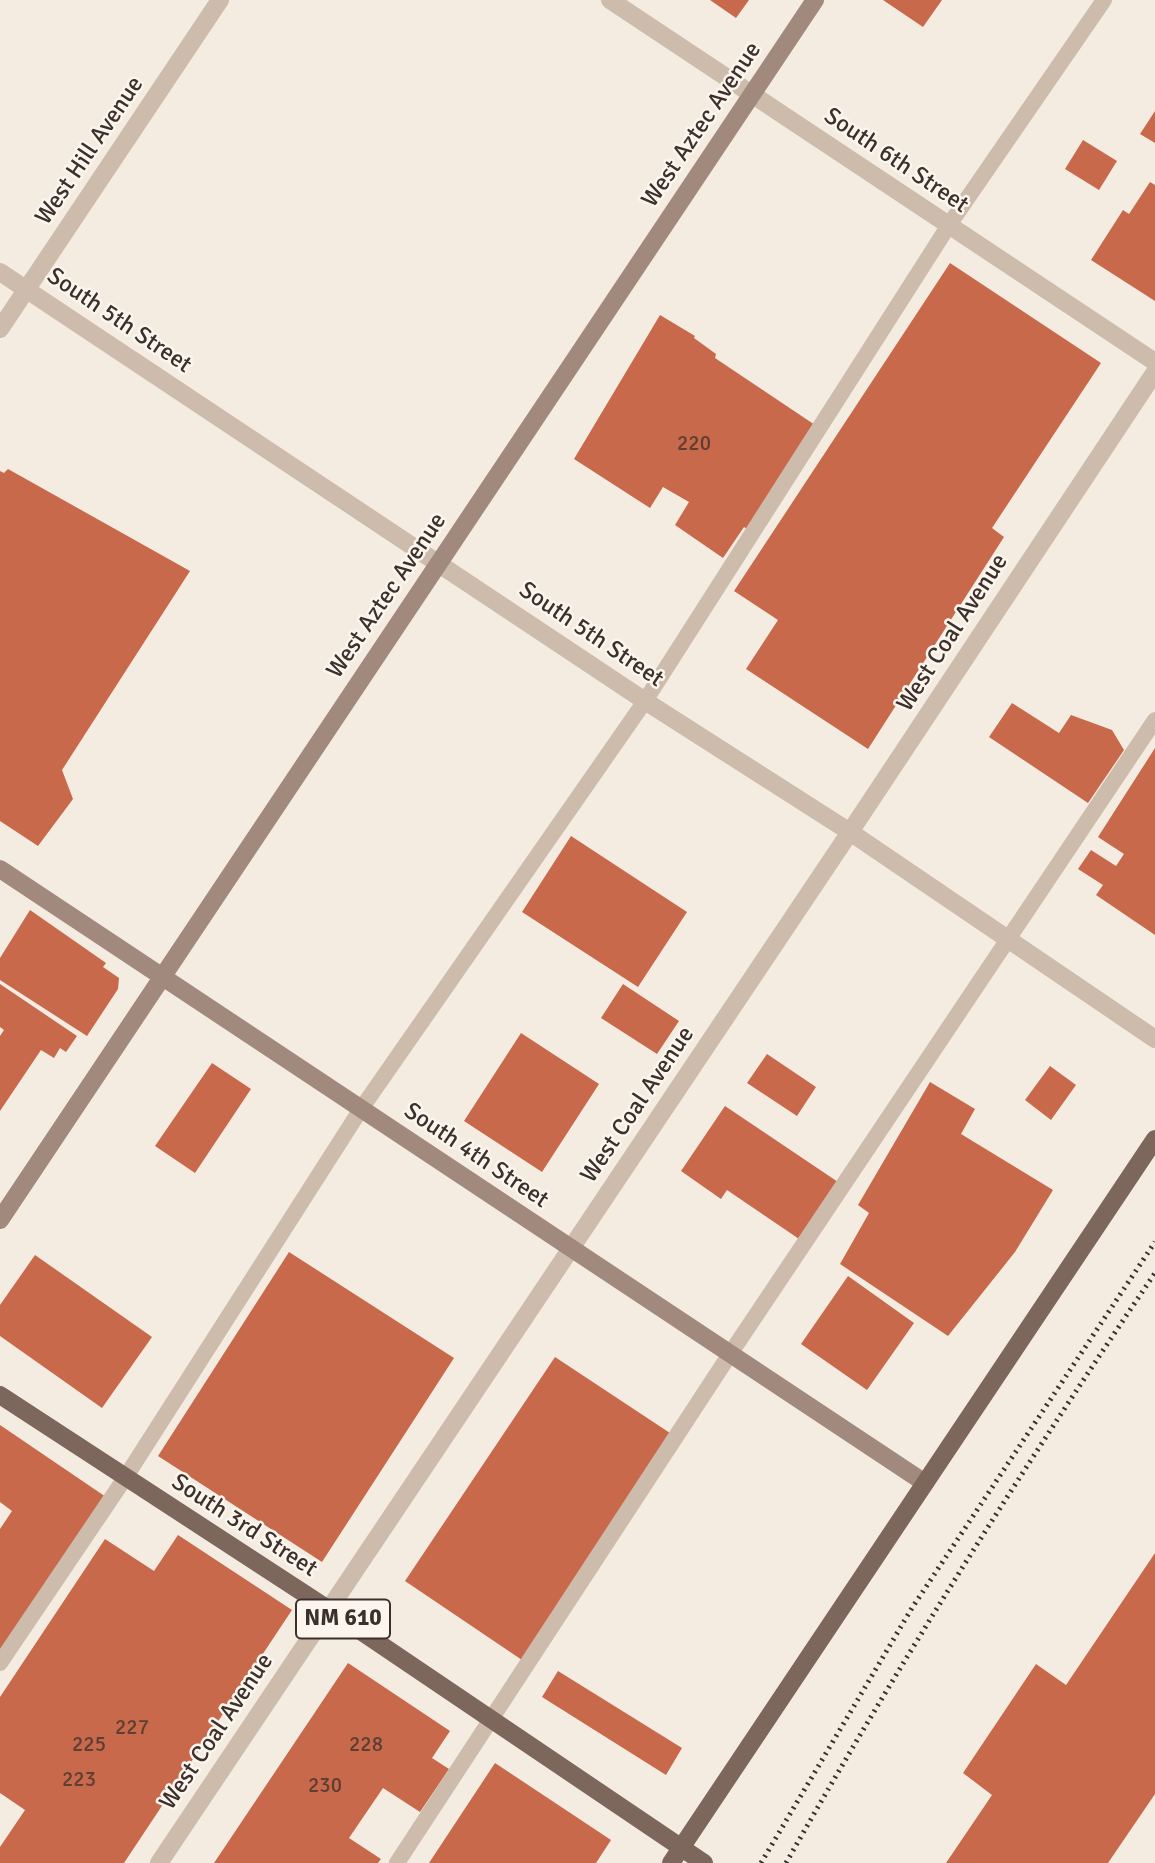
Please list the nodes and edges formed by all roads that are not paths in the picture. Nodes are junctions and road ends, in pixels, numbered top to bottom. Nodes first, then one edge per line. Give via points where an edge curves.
1 (220, 0) edge
2 (610, 0) edge
3 (816, 0) edge
4 (1104, 0) edge
5 (752, 95) junction
6 (949, 225) junction
7 (0, 272) edge
8 (27, 289) junction
9 (0, 329) edge
10 (1155, 362) edge
11 (1155, 372) edge
12 (439, 563) junction
13 (645, 701) junction
14 (1155, 720) edge
15 (850, 832) junction
16 (0, 869) edge
17 (1007, 940) junction
18 (162, 976) junction
19 (1155, 1039) edge
20 (361, 1109) junction
21 (1155, 1139) edge
22 (0, 1220) edge
23 (571, 1248) junction
24 (730, 1354) junction
25 (0, 1395) edge
26 (125, 1478) junction
27 (925, 1483) junction
28 (328, 1609) junction
29 (0, 1663) edge
30 (491, 1721) junction
31 (676, 1856) edge
32 (159, 1863) edge
33 (397, 1863) edge
34 (704, 1863) edge

1 - 8 street, West Hill Avenue
2 - 5 street, South 6th Street
3 - 5 main road, West Aztec Avenue
4 - 6 lane
5 - 6 street, South 6th Street
5 - 12 main road, West Aztec Avenue
6 - 10 street, South 6th Street
6 - 13 lane
7 - 8 street, South 5th Street
8 - 9 street, West Hill Avenue
8 - 12 street, South 5th Street
11 - 15 street, West Coal Avenue
12 - 13 street, South 5th Street
12 - 18 main road, West Aztec Avenue
13 - 15 street, South 5th Street
13 - 20 lane
14 - 17 lane
15 - 17 street, South 5th Street
15 - 23 street, West Coal Avenue
16 - 18 main road, South 4th Street
17 - 19 street, South 5th Street
17 - 24 lane
18 - 20 main road, South 4th Street
18 - 22 main road, West Aztec Avenue
20 - 23 main road, South 4th Street
20 - 26 lane
21 - 27 main road
23 - 24 main road, South 4th Street
23 - 28 street, West Coal Avenue
24 - 27 main road, South 4th Street
24 - 30 lane
25 - 26 main road, South 3rd Street / NM 610
26 - 28 main road, South 3rd Street / NM 610
26 - 29 lane
27 - 31 main road
28 - 30 main road, South 3rd Street / NM 610
28 - 32 street, West Coal Avenue
30 - 31 main road, South 3rd Street / NM 610
30 - 33 lane
31 - 34 main road, South 3rd Street / NM 610

